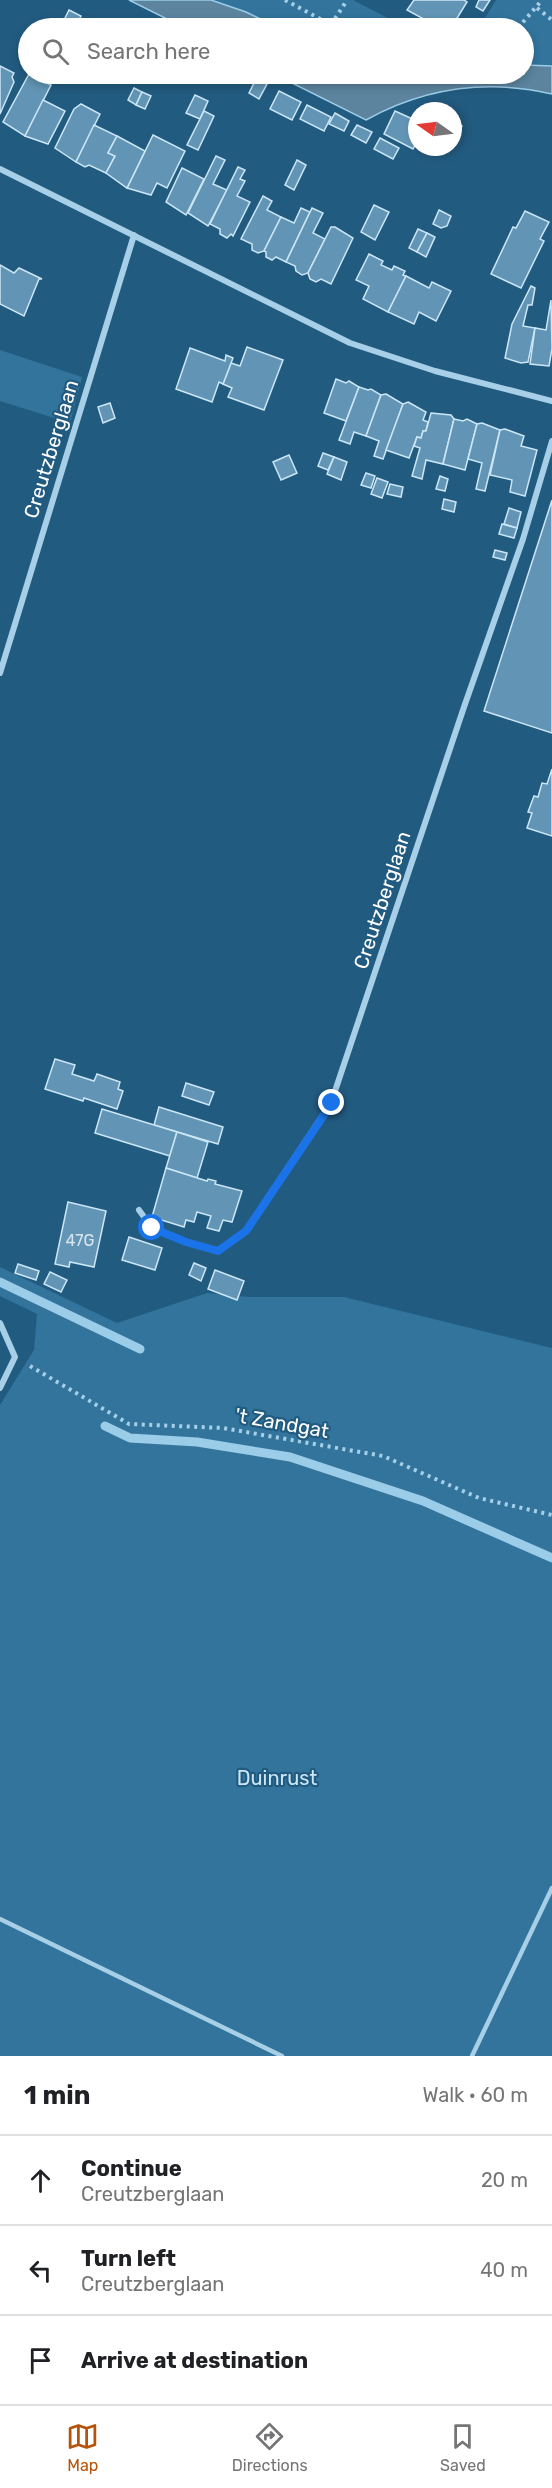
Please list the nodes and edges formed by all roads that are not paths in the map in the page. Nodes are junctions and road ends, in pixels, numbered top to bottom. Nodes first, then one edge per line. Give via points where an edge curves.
1 (0, 170) edge
2 (134, 235) junction
3 (552, 401) edge
4 (552, 441) edge
5 (0, 673) edge
6 (139, 1210) dead end
7 (0, 1323) edge
8 (0, 1388) edge
9 (552, 1887) edge
10 (0, 1919) edge
11 (282, 2056) edge
12 (472, 2056) edge

1 - 2 street
2 - 3 street via 350,343 435,371
2 - 5 street, Creutzberglaan
4 - 6 street, Creutzberglaan via 523,539 332,1103 246,1231 218,1251 152,1228
7 - 8 street via 15,1357
9 - 12 lane
10 - 11 lane

